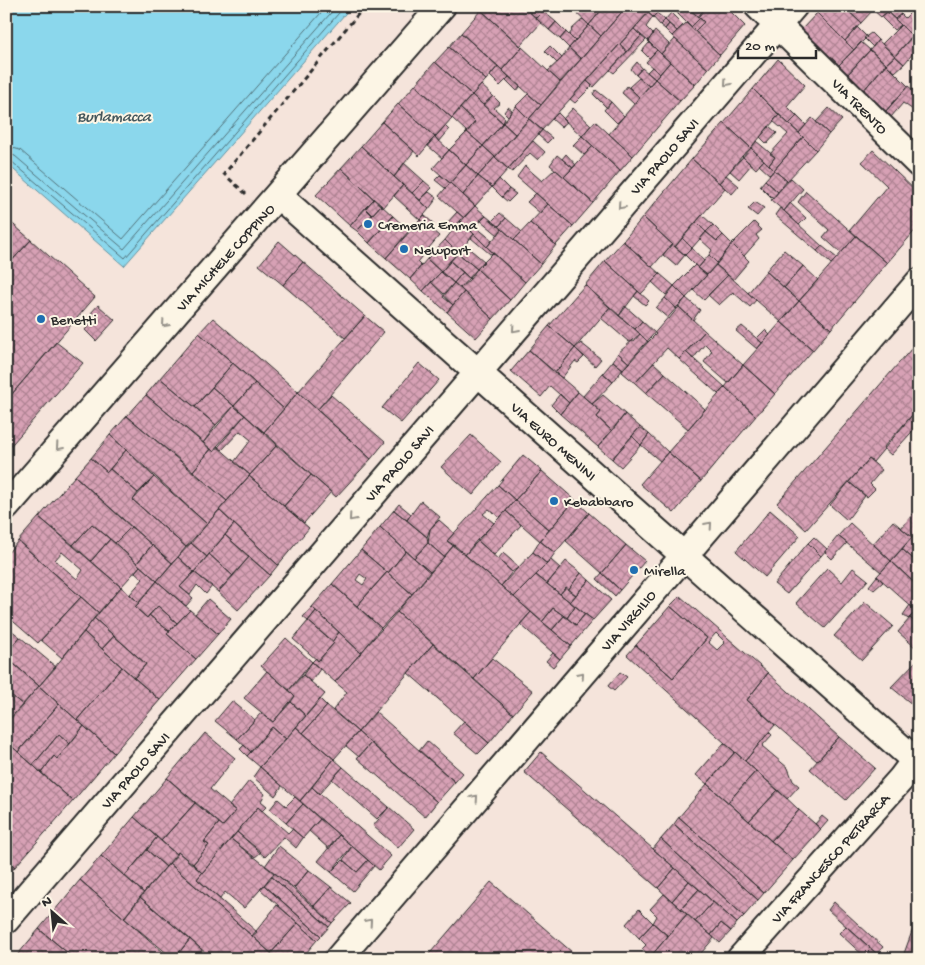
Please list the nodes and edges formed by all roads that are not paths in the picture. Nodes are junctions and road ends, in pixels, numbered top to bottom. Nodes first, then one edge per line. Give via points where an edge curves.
1 (758, 6) edge
2 (438, 8) edge
3 (786, 16) edge
4 (919, 164) edge
5 (279, 196) junction
6 (919, 282) edge
7 (477, 372) junction
8 (6, 507) edge
9 (683, 556) junction
10 (917, 760) edge
11 (6, 920) edge
12 (338, 959) edge
13 (740, 959) edge

1 - 3 street, VIA TRENTO
2 - 5 street, VIA MICHELE COPPINO
3 - 4 street, VIA TRENTO
3 -> 7 street, VIA PAOLO SAVI
5 - 7 street, VIA EURO MENINI
5 -> 8 street, VIA MICHELE COPPINO
9 -> 6 street, VIA VIRGILIO
7 - 9 street, VIA EURO MENINI
7 -> 11 street, VIA PAOLO SAVI
9 - 10 street, VIA EURO MENINI
12 -> 9 street, VIA VIRGILIO
10 - 13 street, VIA FRANCESCO PETRARCA

